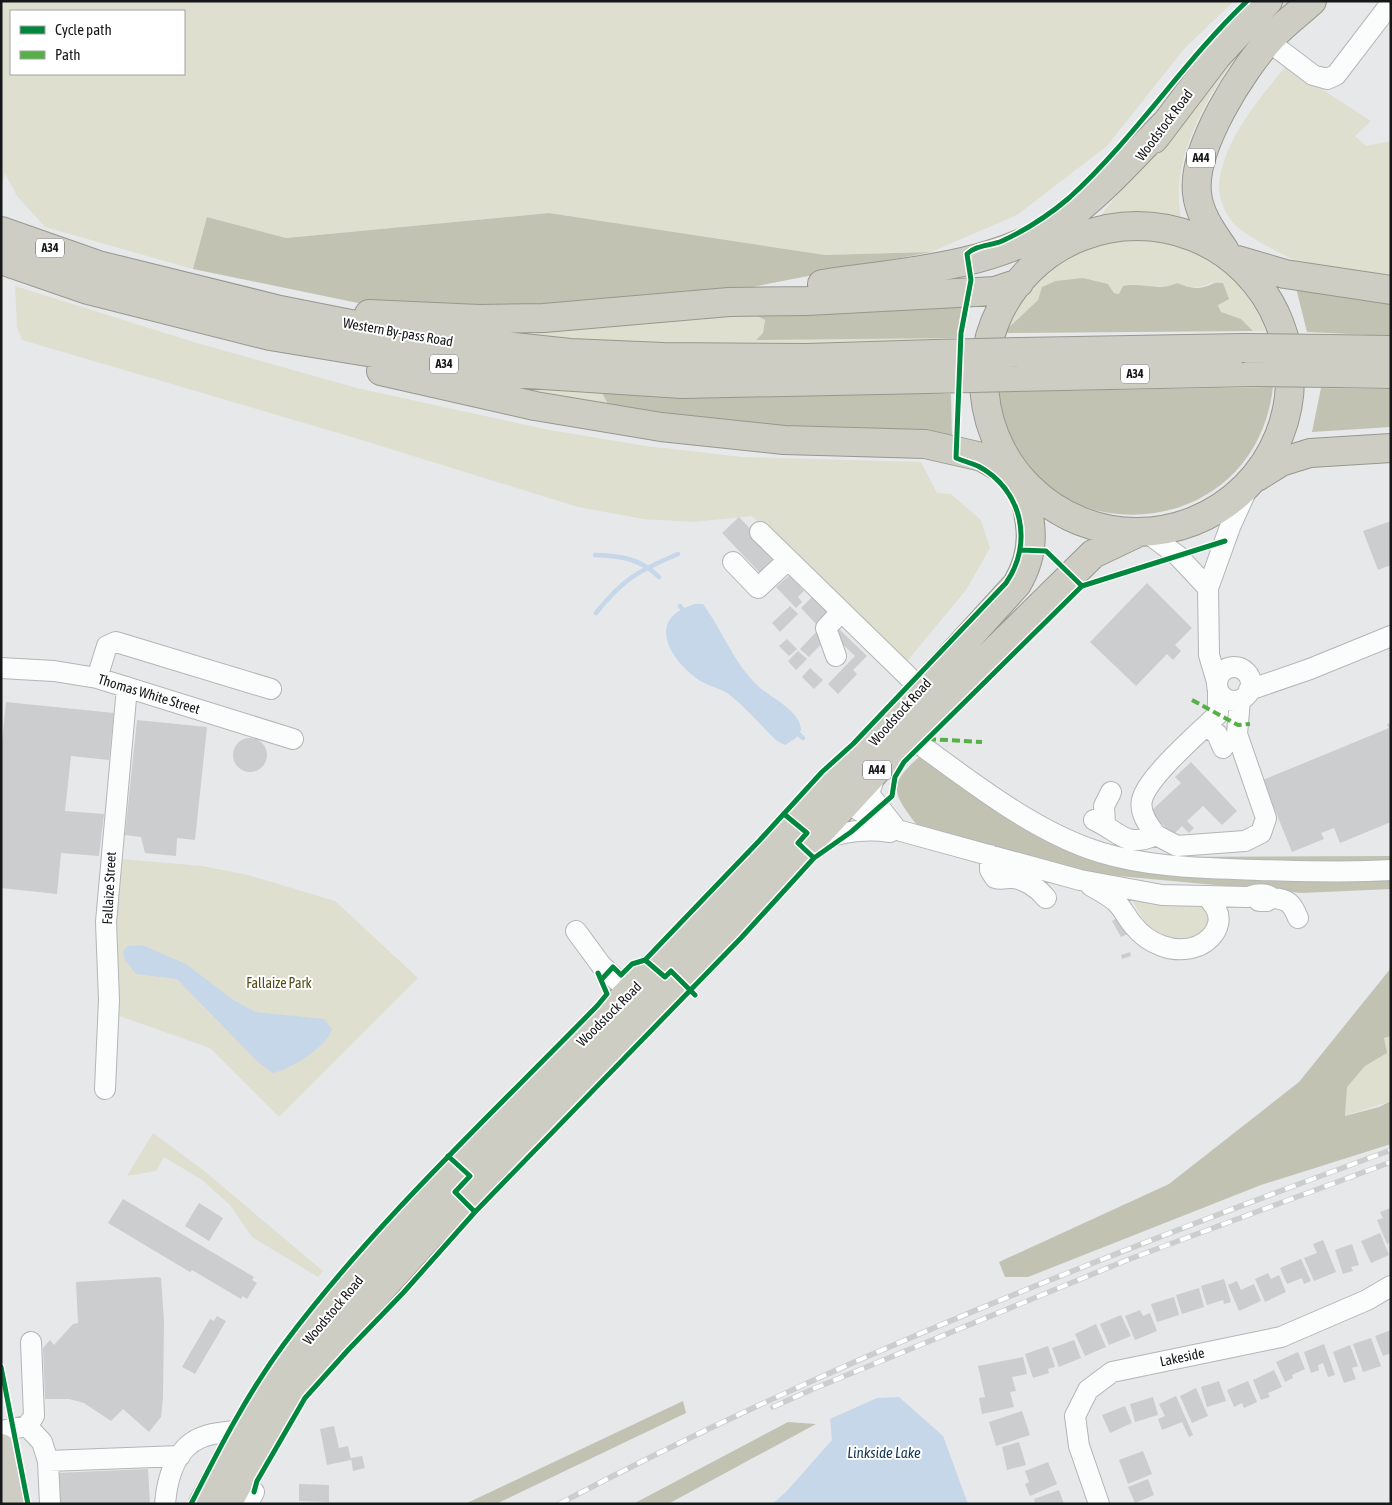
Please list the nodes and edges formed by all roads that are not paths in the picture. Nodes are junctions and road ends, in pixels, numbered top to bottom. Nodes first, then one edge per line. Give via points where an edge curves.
1 (1268, 1) edge
2 (1312, 1) edge
3 (1391, 3) edge
4 (1268, 41) junction
5 (1164, 126) junction
6 (1, 231) edge
7 (1059, 248) junction
8 (1231, 256) junction
9 (1, 260) edge
10 (1018, 283) junction
11 (1391, 290) edge
12 (730, 302) junction
13 (280, 310) junction
14 (270, 336) junction
15 (1391, 350) edge
16 (1331, 361) junction
17 (1017, 364) junction
18 (807, 370) junction
19 (1391, 374) edge
20 (1391, 448) edge
21 (1019, 480) junction
22 (1252, 481) junction
23 (760, 532) dead end
24 (1142, 534) junction
25 (788, 560) junction
26 (733, 562) dead end
27 (1208, 588) junction
28 (841, 612) junction
29 (1391, 636) edge
30 (836, 656) dead end
31 (1, 668) edge
32 (97, 678) junction
33 (1221, 680) junction
34 (127, 688) junction
35 (271, 689) dead end
36 (921, 689) junction
37 (1246, 690) junction
38 (1206, 726) junction
39 (908, 736) junction
40 (293, 739) dead end
41 (1232, 749) junction
42 (866, 767) junction
43 (1111, 792) dead end
44 (837, 796) junction
45 (905, 832) junction
46 (1156, 835) junction
47 (810, 844) junction
48 (990, 855) junction
49 (1391, 870) edge
50 (1080, 880) junction
51 (766, 890) junction
52 (1039, 892) dead end
53 (1208, 897) junction
54 (1298, 918) dead end
55 (694, 928) junction
56 (644, 997) junction
57 (580, 1082) junction
58 (105, 1089) dead end
59 (1391, 1286) edge
60 (32, 1342) dead end
61 (27, 1426) junction
62 (243, 1430) junction
63 (1, 1431) edge
64 (1, 1448) edge
65 (180, 1456) junction
66 (48, 1461) junction
67 (14, 1504) edge
68 (50, 1504) edge
69 (165, 1504) edge
70 (203, 1504) edge
71 (227, 1504) edge
72 (1099, 1504) edge

1 - 5 highway, Woodstock Road via 1217,56
2 - 4 highway, A44
3 - 4 street via 1336,75 1327,79 1313,75
4 - 8 highway, A44 via 1218,116 1201,159 1197,193 1205,221
5 - 7 highway, Woodstock Road via 1125,179
5 - 12 highway via 1066,218 1026,242 968,261
6 - 13 highway, Western By-pass Road / A34 via 98,265
7 - 8 highway via 1097,232 1159,227 1178,230
7 - 10 highway
8 - 11 highway via 1285,274
8 - 22 highway via 1258,283 1273,307 1282,329 1290,376 1280,432 1270,456
9 - 14 highway, Western By-pass Road / A34 via 88,290
10 - 12 highway via 995,291
10 - 21 highway via 997,314 989,335 984,392 990,424
12 - 13 highway via 544,318 479,319
13 - 18 highway, Western By-pass Road / A34 via 411,336 570,353 663,357
14 - 18 highway, Western By-pass Road / A34 via 482,371 682,384
14 - 21 highway via 369,368 544,408 661,428 775,439 925,444 982,457
15 - 16 highway, A34
16 - 17 highway, A34, bridge via 1255,372
16 - 17 highway, A34, bridge via 1242,348
16 - 19 highway, A34
17 - 18 highway, A34, bridge
20 - 22 highway via 1310,453 1281,462
21 - 24 highway via 1044,502 1076,519
21 - 36 highway, Woodstock Road / A44 via 1030,522 1031,549 1027,566 1017,584
22 - 24 highway, Woodstock Road via 1226,506 1206,518
22 - 27 street via 1230,527
23 - 25 street
24 - 27 street via 1178,556
24 - 39 highway, Woodstock Road / A44 via 1093,554
25 - 26 street via 758,588
25 - 28 street
27 - 33 street via 1208,640
28 - 30 street via 826,628
28 - 36 street
29 - 37 street
31 - 32 street, Thomas White Street via 54,671
32 - 34 street, Thomas White Street
32 - 35 street via 107,646 116,642
33 - 37 street via 1225,698
33 - 37 street via 1238,668
33 - 38 street via 1218,714
34 - 40 street, Thomas White Street
34 - 58 street, Fallaize Street via 106,913 109,1000
36 - 42 highway, Woodstock Road / A44
37 - 41 street
38 - 41 street
38 - 46 street via 1150,783 1141,801 1144,818
39 - 42 highway, Woodstock Road / A44
39 - 49 street via 944,764 1045,828 1099,851 1180,866 1306,871
41 - 46 street via 1266,818 1261,833 1245,842 1201,841 1177,846
42 - 44 highway, Woodstock Road / A44
42 - 45 street via 869,794
42 - 55 street via 821,786 711,901
43 - 46 street via 1100,823 1119,837 1146,840
44 - 45 street via 868,816
44 - 47 highway, A44
44 - 55 highway, Woodstock Road / A44
45 - 47 street via 868,828 828,836
45 - 48 street
47 - 51 highway, A44
48 - 50 street
48 - 52 street via 995,878
50 - 53 street via 1162,895
50 - 53 street via 1117,903 1140,933 1154,943 1170,948 1201,945 1214,932 1219,923 1218,912
51 - 56 highway, Woodstock Road / A44
51 - 57 street via 747,923 653,1019
53 - 54 street via 1268,895 1292,904
55 - 56 highway, Woodstock Road / A44
56 - 57 highway, Woodstock Road / A44
56 - 62 highway, Woodstock Road / A44 via 521,1102 369,1267 306,1342
57 - 71 highway, Woodstock Road / A44 via 429,1236 310,1368 256,1450
59 - 72 street, Lakeside via 1367,1300 1281,1337 1112,1372 1088,1390 1075,1416 1079,1446
60 - 61 street via 35,1411
61 - 63 street
61 - 66 street via 42,1442
62 - 65 street via 200,1438 186,1447
62 - 70 highway, Woodstock Road / A44
64 - 67 highway
65 - 66 street
65 - 69 street via 167,1484
66 - 68 street

